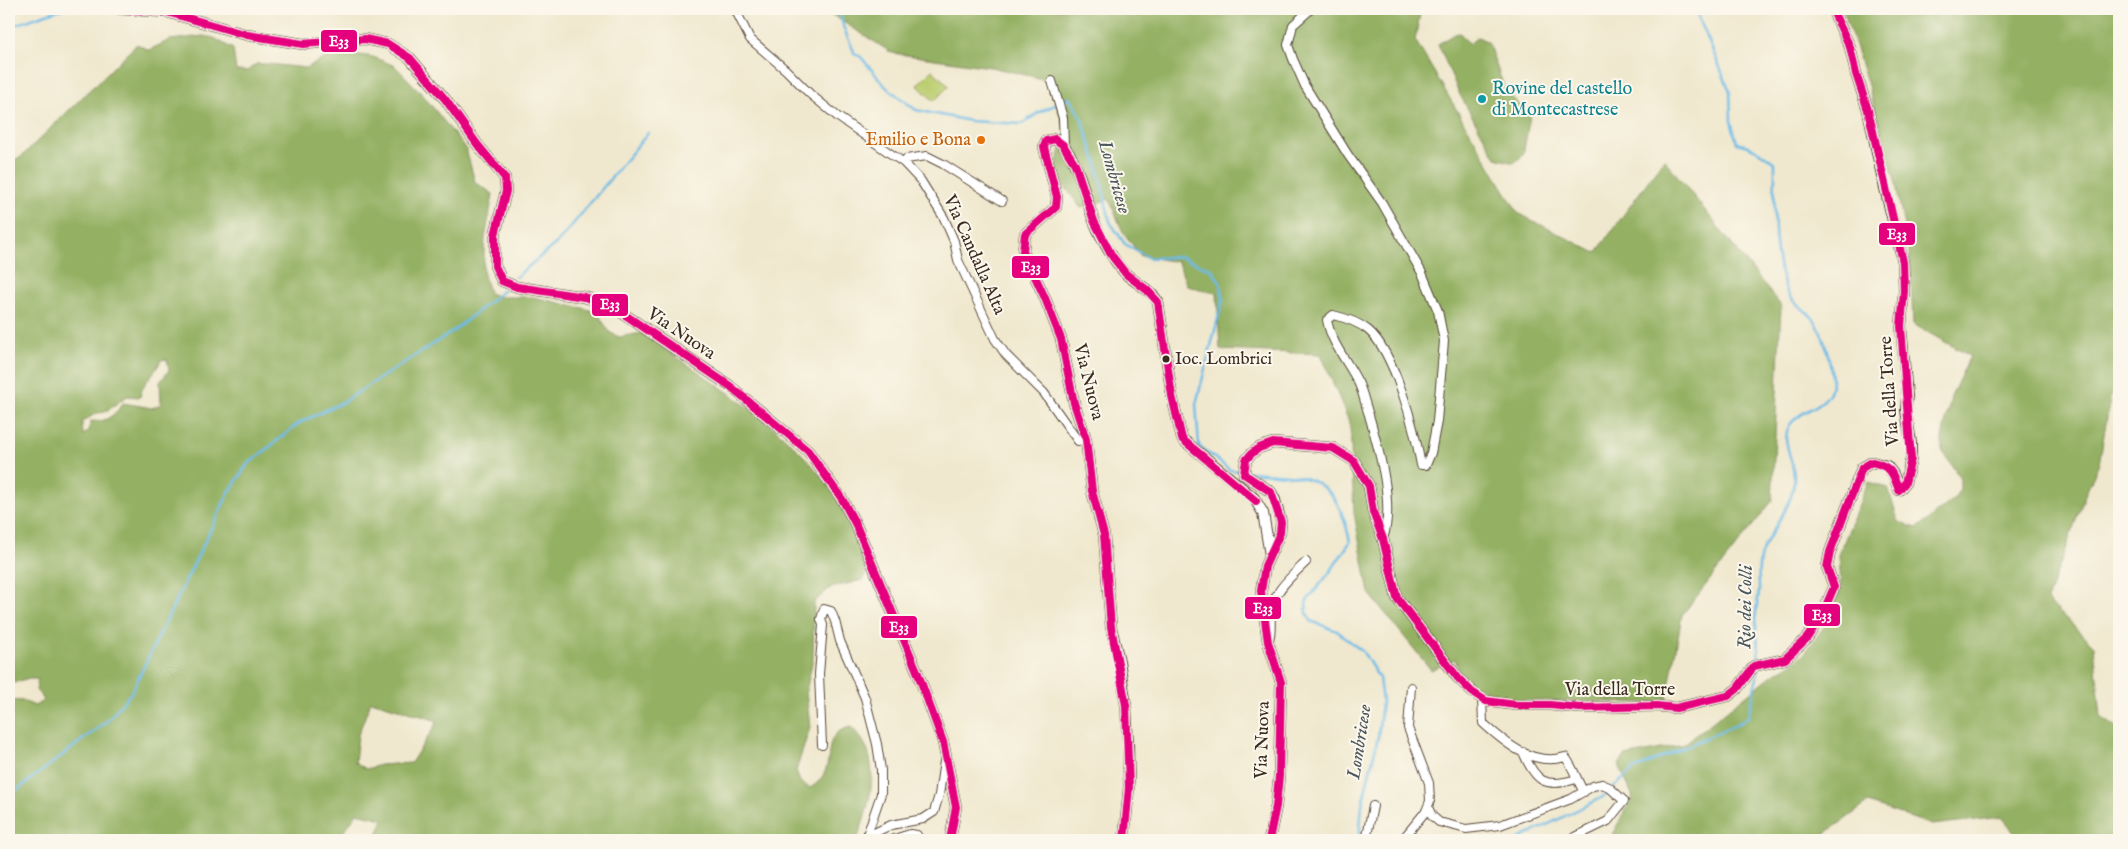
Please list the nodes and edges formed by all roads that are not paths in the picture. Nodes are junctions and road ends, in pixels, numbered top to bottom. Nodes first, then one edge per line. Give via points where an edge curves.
1 (120, 9) edge
2 (735, 9) edge
3 (1311, 9) edge
4 (1832, 9) edge
5 (1052, 81) dead end
6 (1064, 146) junction
7 (904, 163) junction
8 (1002, 201) dead end
9 (1086, 439) junction
10 (1383, 539) junction
11 (1270, 555) junction
12 (1306, 562) dead end
13 (1268, 642) junction
14 (1411, 687) dead end
15 (1482, 699) junction
16 (822, 745) dead end
17 (946, 750) junction
18 (1523, 752) junction
19 (1576, 779) junction
20 (1584, 792) junction
21 (1373, 806) dead end
22 (1428, 807) junction
23 (891, 840) edge
24 (919, 840) edge
25 (950, 840) edge
26 (1124, 840) edge
27 (1269, 840) edge
28 (1366, 840) edge
29 (1402, 840) edge
30 (1569, 840) edge

1 - 17 street, Via Nuova via 167,12 247,35 302,44 366,39 388,44 410,58 505,178 506,191 496,235 495,266 502,281 517,287 584,296 609,304 730,386 808,451 856,525
2 - 7 street, Via Candalla Alta via 750,39 810,94
3 - 10 street via 1292,25 1288,45 1293,59 1304,86 1382,203 1422,273 1438,311 1444,342 1437,421 1431,453 1426,465 1421,465 1399,385 1382,348 1369,331 1350,319 1333,315 1327,320 1333,339 1358,382 1382,461 1387,528
4 - 15 street, Via della Torre via 1845,35 1868,110 1903,262 1901,326 1911,443 1905,484 1899,490 1887,466 1872,462 1862,468 1830,552 1827,567 1834,587 1828,602 1806,638 1786,659 1754,666 1728,696 1676,708 1580,708 1516,705
5 - 6 street via 1062,118
6 - 9 street, Via Nuova via 1054,139 1046,141 1045,153 1057,197 1056,207 1025,234 1023,251 1061,339 1074,403
6 - 11 street, Via Nuova via 1079,174 1111,256 1158,302 1182,439 1261,507
7 - 8 street via 906,159 926,156
7 - 9 street, Via Candalla Alta via 921,181 944,218 958,260 995,339 1006,355 1044,392 1078,441
9 - 26 street, Via Nuova via 1092,491 1104,536 1111,627 1126,706 1129,786
10 - 11 street via 1373,512 1369,486 1354,461 1333,448 1273,444 1258,448 1246,460 1244,474 1270,492 1280,513 1280,533
10 - 15 street via 1397,598 1458,678
11 - 13 street, Via Nuova via 1261,591
12 - 13 street via 1276,596 1270,611 1272,630
13 - 27 street, Via Nuova via 1281,682 1279,776
14 - 22 street via 1408,728 1429,783
15 - 18 street via 1482,724
16 - 17 street via 819,674 824,609 830,611 835,621 840,641 865,698 877,744 881,794 868,832 923,819 934,812
17 - 25 street, Via Nuova via 956,806
18 - 19 street via 1552,761 1564,757 1570,762
18 - 19 street via 1535,775 1546,783
19 - 20 street
20 - 22 street via 1488,828 1466,829 1439,822
20 - 30 street via 1602,784 1624,801 1608,821
21 - 28 street
22 - 29 street
23 - 24 street via 917,834

